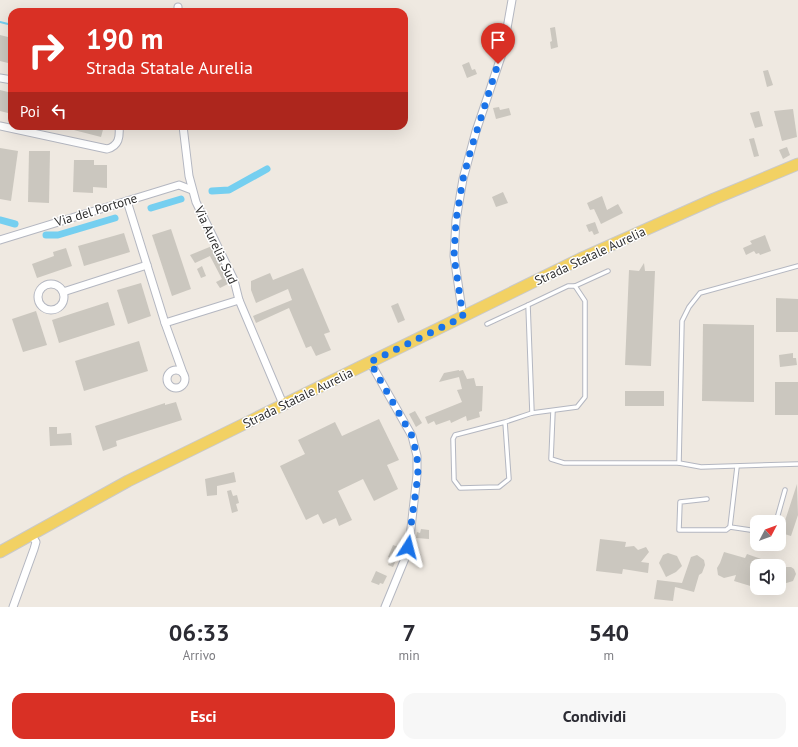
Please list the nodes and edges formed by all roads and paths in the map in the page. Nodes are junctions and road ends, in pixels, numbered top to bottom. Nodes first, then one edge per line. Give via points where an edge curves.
1 (512, 0) edge
2 (18, 130) edge
3 (119, 130) edge
4 (184, 130) edge
5 (798, 164) edge
6 (192, 190) junction
7 (127, 201) junction
8 (0, 240) edge
9 (147, 265) junction
10 (798, 266) edge
11 (608, 270) dead end
12 (575, 286) junction
13 (63, 292) dead end
14 (239, 300) junction
15 (528, 305) junction
16 (463, 317) junction
17 (165, 323) junction
18 (486, 324) dead end
19 (370, 362) junction
20 (183, 373) dead end
21 (283, 404) junction
22 (553, 411) junction
23 (532, 413) junction
24 (505, 422) junction
25 (679, 463) junction
26 (798, 464) edge
27 (737, 467) junction
28 (785, 490) dead end
29 (707, 499) dead end
30 (778, 515) edge
31 (730, 527) junction
32 (750, 530) edge
33 (32, 534) junction
34 (0, 552) edge
35 (13, 607) edge
36 (385, 607) edge

1 - 16 street via 503,51 476,131 463,179 456,220 454,256
2 - 3 street via 107,150 118,143
4 - 6 street, Via Aurelia Sud
5 - 16 main road, Strada Statale Aurelia via 580,259
6 - 7 street, Via del Portone via 179,185
6 - 14 street, Via Aurelia Sud via 234,280
7 - 8 street, Via del Portone
7 - 9 street
9 - 13 street
9 - 17 street
10 - 25 lane via 700,293 689,306 682,321
11 - 12 lane
12 - 15 lane via 568,286
12 - 22 lane via 585,301 585,397 577,407
14 - 17 street
14 - 21 street, Via Aurelia Sud
15 - 18 lane
15 - 23 lane
16 - 19 main road, Strada Statale Aurelia
17 - 20 street
19 - 21 main road, Strada Statale Aurelia
19 - 36 street via 412,436 417,456 418,475 406,556
21 - 33 main road, Strada Statale Aurelia via 128,481
22 - 23 lane
22 - 25 lane via 551,459 564,463
23 - 24 lane
24 - 24 lane via 455,435 454,480 460,488 499,487 509,478
25 - 27 lane via 701,467
26 - 27 lane
27 - 31 lane
28 - 30 lane
29 - 31 lane via 680,502 679,530 726,530
31 - 32 lane
33 - 34 main road, Strada Statale Aurelia
33 - 35 street via 36,542

